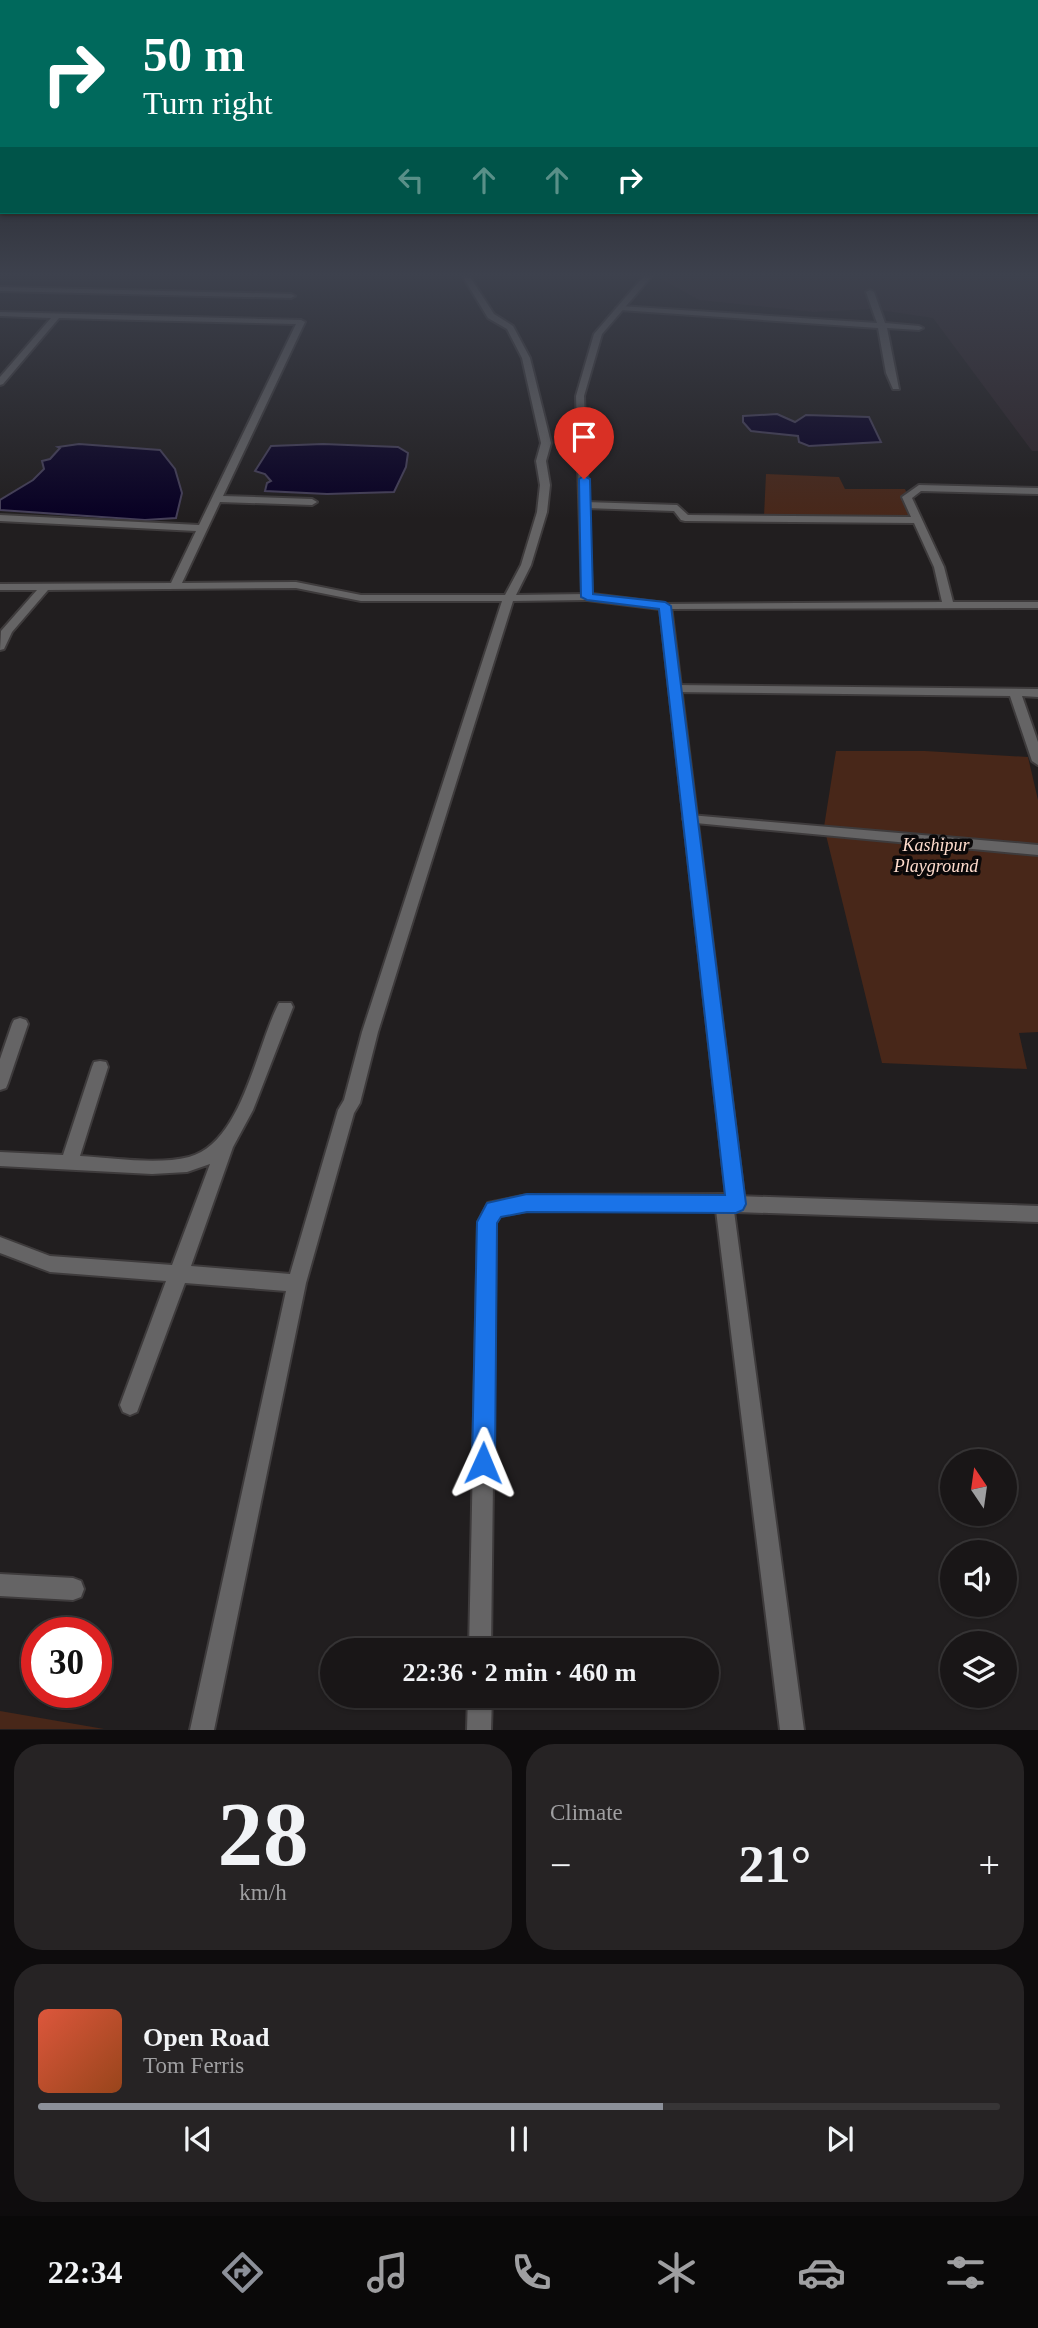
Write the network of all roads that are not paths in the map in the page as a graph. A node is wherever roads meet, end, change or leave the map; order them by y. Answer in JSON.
{"nodes":[{"id":1,"x":21,"y":358,"type":"edge"},
{"id":2,"x":285,"y":358,"type":"edge"},
{"id":3,"x":526,"y":358,"type":"edge"},
{"id":4,"x":591,"y":358,"type":"edge"},
{"id":5,"x":888,"y":358,"type":"edge"},
{"id":6,"x":0,"y":382,"type":"edge"},
{"id":7,"x":896,"y":387,"type":"dead end"},
{"id":8,"x":1038,"y":491,"type":"edge"},
{"id":9,"x":217,"y":499,"type":"junction"},
{"id":10,"x":312,"y":502,"type":"dead end"},
{"id":11,"x":585,"y":505,"type":"junction"},
{"id":12,"x":0,"y":519,"type":"edge"},
{"id":13,"x":918,"y":520,"type":"junction"},
{"id":14,"x":203,"y":528,"type":"junction"},
{"id":15,"x":175,"y":586,"type":"junction"},
{"id":16,"x":0,"y":587,"type":"edge"},
{"id":17,"x":45,"y":587,"type":"junction"},
{"id":18,"x":587,"y":597,"type":"junction"},
{"id":19,"x":509,"y":598,"type":"junction"},
{"id":20,"x":948,"y":605,"type":"junction"},
{"id":21,"x":1038,"y":605,"type":"edge"},
{"id":22,"x":665,"y":606,"type":"junction"},
{"id":23,"x":0,"y":647,"type":"edge"},
{"id":24,"x":675,"y":689,"type":"junction"},
{"id":25,"x":1015,"y":693,"type":"junction"},
{"id":26,"x":1038,"y":693,"type":"edge"},
{"id":27,"x":1038,"y":761,"type":"edge"},
{"id":28,"x":690,"y":819,"type":"junction"},
{"id":29,"x":1038,"y":850,"type":"edge"},
{"id":30,"x":285,"y":1007,"type":"dead end"},
{"id":31,"x":20,"y":1024,"type":"dead end"},
{"id":32,"x":100,"y":1067,"type":"dead end"},
{"id":33,"x":0,"y":1083,"type":"edge"},
{"id":34,"x":226,"y":1143,"type":"junction"},
{"id":35,"x":0,"y":1159,"type":"edge"},
{"id":36,"x":70,"y":1161,"type":"junction"},
{"id":37,"x":730,"y":1203,"type":"junction"},
{"id":38,"x":1038,"y":1214,"type":"edge"},
{"id":39,"x":0,"y":1245,"type":"edge"},
{"id":40,"x":178,"y":1273,"type":"junction"},
{"id":41,"x":297,"y":1283,"type":"junction"},
{"id":42,"x":130,"y":1405,"type":"dead end"},
{"id":43,"x":0,"y":1585,"type":"edge"},
{"id":44,"x":73,"y":1589,"type":"dead end"},
{"id":45,"x":480,"y":1638,"type":"edge"},
{"id":46,"x":480,"y":1708,"type":"edge"},
{"id":47,"x":202,"y":1730,"type":"edge"},
{"id":48,"x":479,"y":1730,"type":"edge"},
{"id":49,"x":792,"y":1730,"type":"edge"}],
"edges":[{"from":1,"to":6,"type":"street"},
{"from":2,"to":9,"type":"street"},
{"from":3,"to":19,"type":"street"},
{"from":4,"to":11,"type":"street"},
{"from":5,"to":7,"type":"street"},
{"from":8,"to":13,"type":"street"},
{"from":9,"to":10,"type":"street"},
{"from":9,"to":14,"type":"street"},
{"from":11,"to":13,"type":"street"},
{"from":11,"to":18,"type":"street"},
{"from":12,"to":14,"type":"street"},
{"from":13,"to":20,"type":"street"},
{"from":14,"to":15,"type":"street"},
{"from":15,"to":17,"type":"street"},
{"from":15,"to":19,"type":"street"},
{"from":16,"to":17,"type":"street"},
{"from":17,"to":23,"type":"street"},
{"from":18,"to":19,"type":"street"},
{"from":18,"to":22,"type":"street"},
{"from":19,"to":41,"type":"street"},
{"from":20,"to":21,"type":"street"},
{"from":20,"to":22,"type":"street"},
{"from":22,"to":24,"type":"street"},
{"from":24,"to":25,"type":"street"},
{"from":24,"to":28,"type":"street"},
{"from":25,"to":26,"type":"street"},
{"from":25,"to":27,"type":"street"},
{"from":28,"to":29,"type":"street"},
{"from":28,"to":37,"type":"street"},
{"from":30,"to":34,"type":"street"},
{"from":31,"to":33,"type":"street"},
{"from":32,"to":36,"type":"street"},
{"from":34,"to":36,"type":"street"},
{"from":34,"to":40,"type":"street"},
{"from":35,"to":36,"type":"street"},
{"from":37,"to":38,"type":"street"},
{"from":37,"to":45,"type":"street"},
{"from":37,"to":49,"type":"street"},
{"from":39,"to":40,"type":"street"},
{"from":40,"to":41,"type":"street"},
{"from":40,"to":42,"type":"street"},
{"from":41,"to":47,"type":"street"},
{"from":43,"to":44,"type":"street"},
{"from":46,"to":48,"type":"street"}]}
